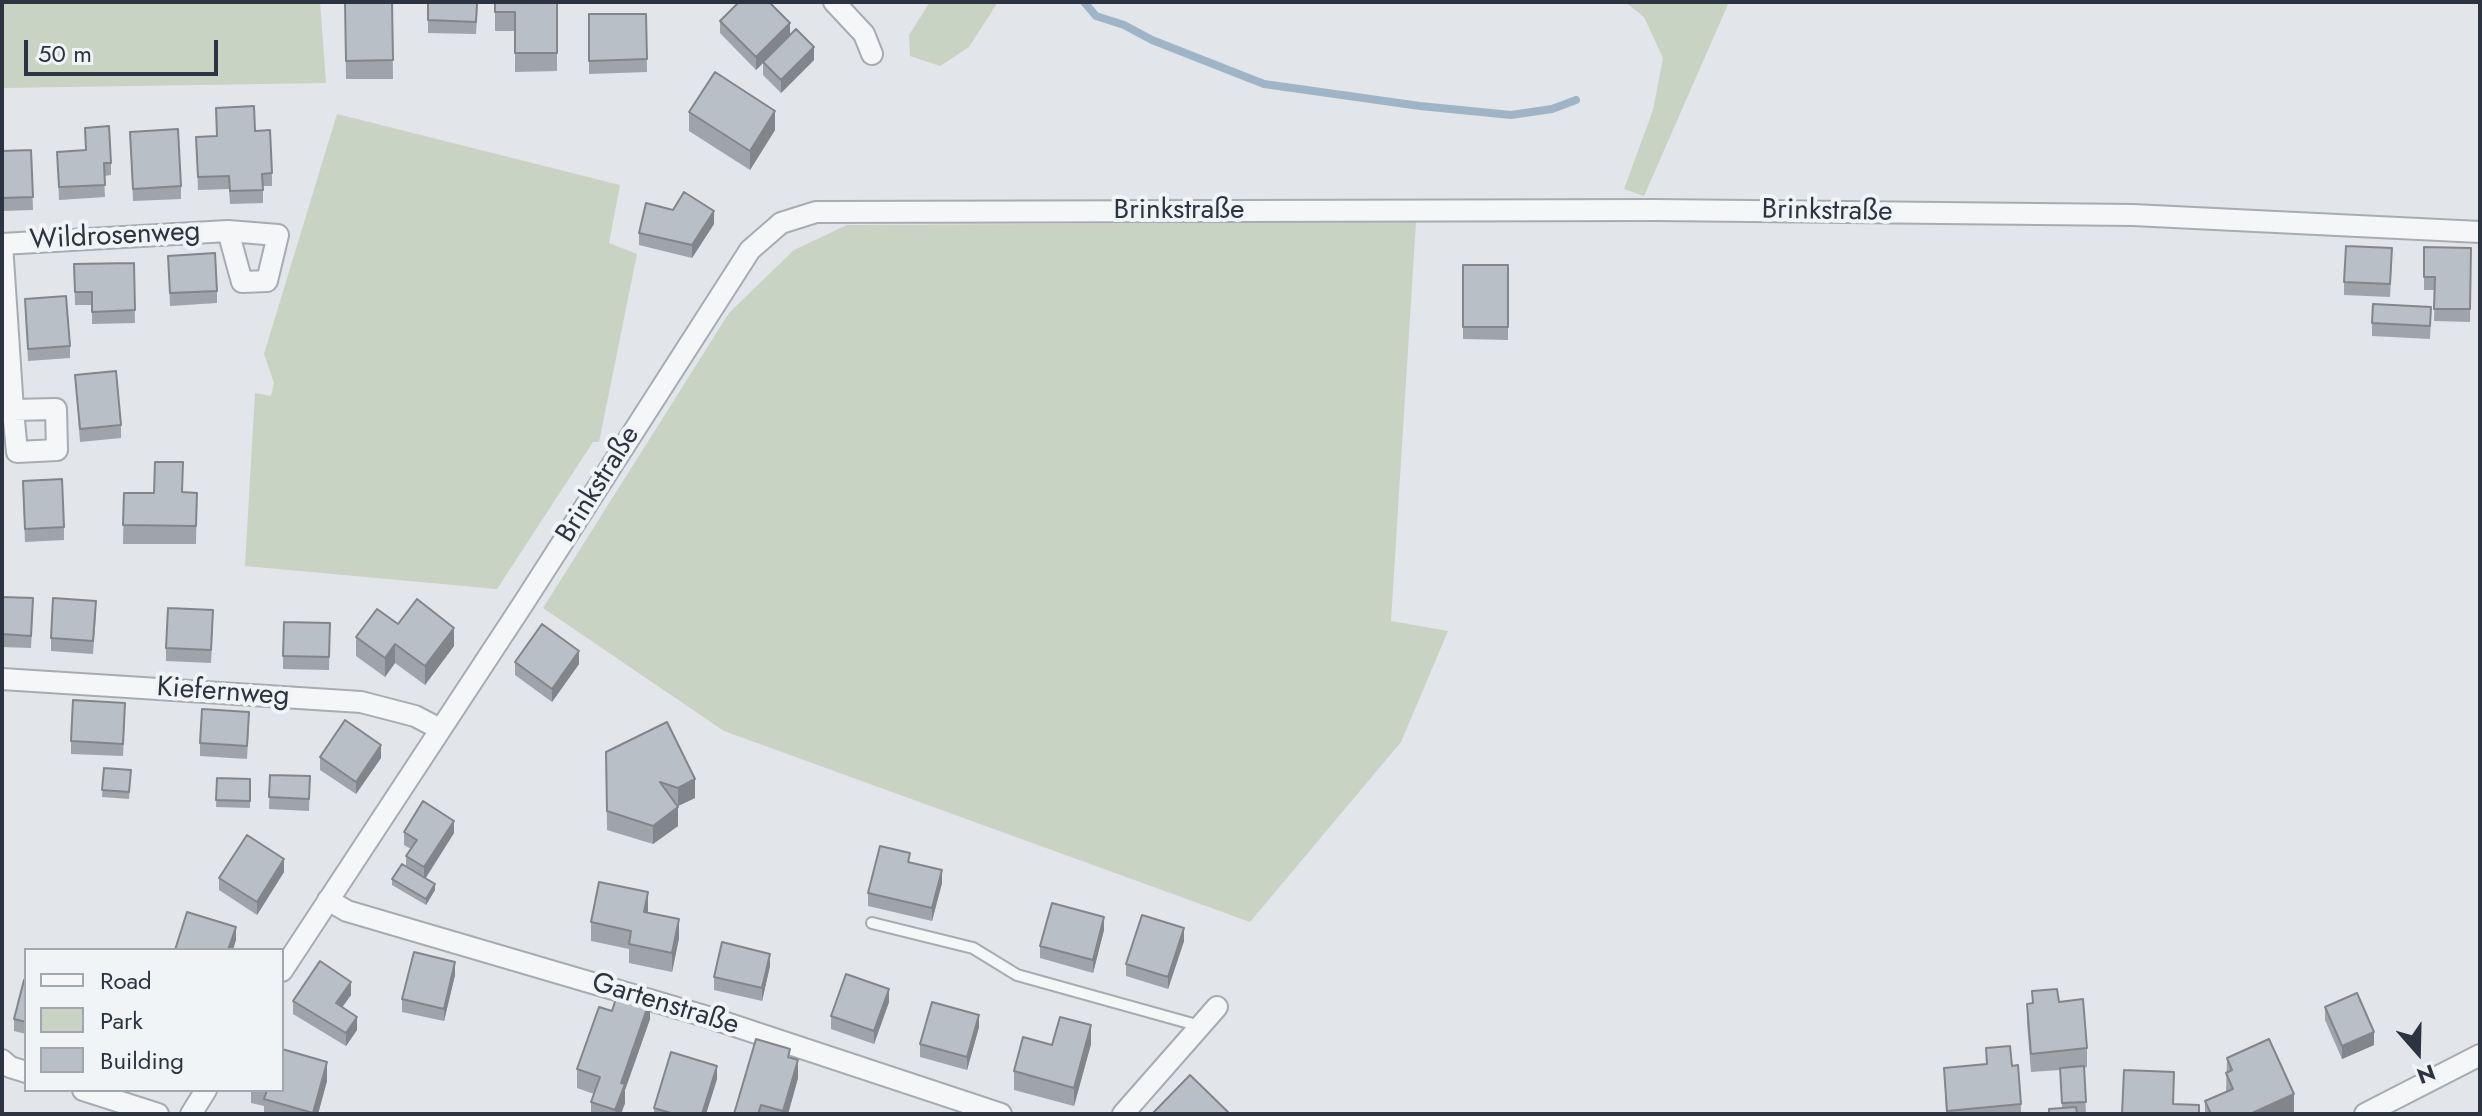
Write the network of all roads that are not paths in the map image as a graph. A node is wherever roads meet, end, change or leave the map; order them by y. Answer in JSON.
{"nodes":[{"id":1,"x":834,"y":2,"type":"edge"},
{"id":2,"x":872,"y":54,"type":"dead end"},
{"id":3,"x":228,"y":231,"type":"dead end"},
{"id":4,"x":2480,"y":232,"type":"edge"},
{"id":5,"x":2,"y":244,"type":"edge"},
{"id":6,"x":13,"y":410,"type":"dead end"},
{"id":7,"x":2,"y":679,"type":"edge"},
{"id":8,"x":440,"y":729,"type":"junction"},
{"id":9,"x":328,"y":900,"type":"junction"},
{"id":10,"x":872,"y":923,"type":"dead end"},
{"id":11,"x":284,"y":968,"type":"edge"},
{"id":12,"x":1217,"y":1007,"type":"dead end"},
{"id":13,"x":1202,"y":1026,"type":"junction"},
{"id":14,"x":2480,"y":1055,"type":"edge"},
{"id":15,"x":2,"y":1060,"type":"edge"},
{"id":16,"x":24,"y":1071,"type":"edge"},
{"id":17,"x":89,"y":1092,"type":"edge"},
{"id":18,"x":205,"y":1092,"type":"edge"},
{"id":19,"x":158,"y":1114,"type":"edge"},
{"id":20,"x":191,"y":1114,"type":"edge"},
{"id":21,"x":1001,"y":1114,"type":"edge"},
{"id":22,"x":1123,"y":1114,"type":"edge"},
{"id":23,"x":2365,"y":1114,"type":"edge"}],
"edges":[{"from":1,"to":2,"type":"street"},
{"from":3,"to":5,"type":"street","name":"Wildrosenweg"},
{"from":4,"to":8,"type":"street","name":"Brinkstraße"},
{"from":5,"to":6,"type":"street"},
{"from":7,"to":8,"type":"street","name":"Kiefernweg"},
{"from":8,"to":9,"type":"street","name":"Brinkstraße"},
{"from":9,"to":11,"type":"street","name":"Brinkstraße"},
{"from":9,"to":21,"type":"street","name":"Gartenstraße"},
{"from":10,"to":13,"type":"lane"},
{"from":12,"to":13,"type":"street"},
{"from":13,"to":22,"type":"street"},
{"from":14,"to":23,"type":"street"},
{"from":15,"to":16,"type":"street"},
{"from":17,"to":19,"type":"street"},
{"from":18,"to":20,"type":"street"}]}
